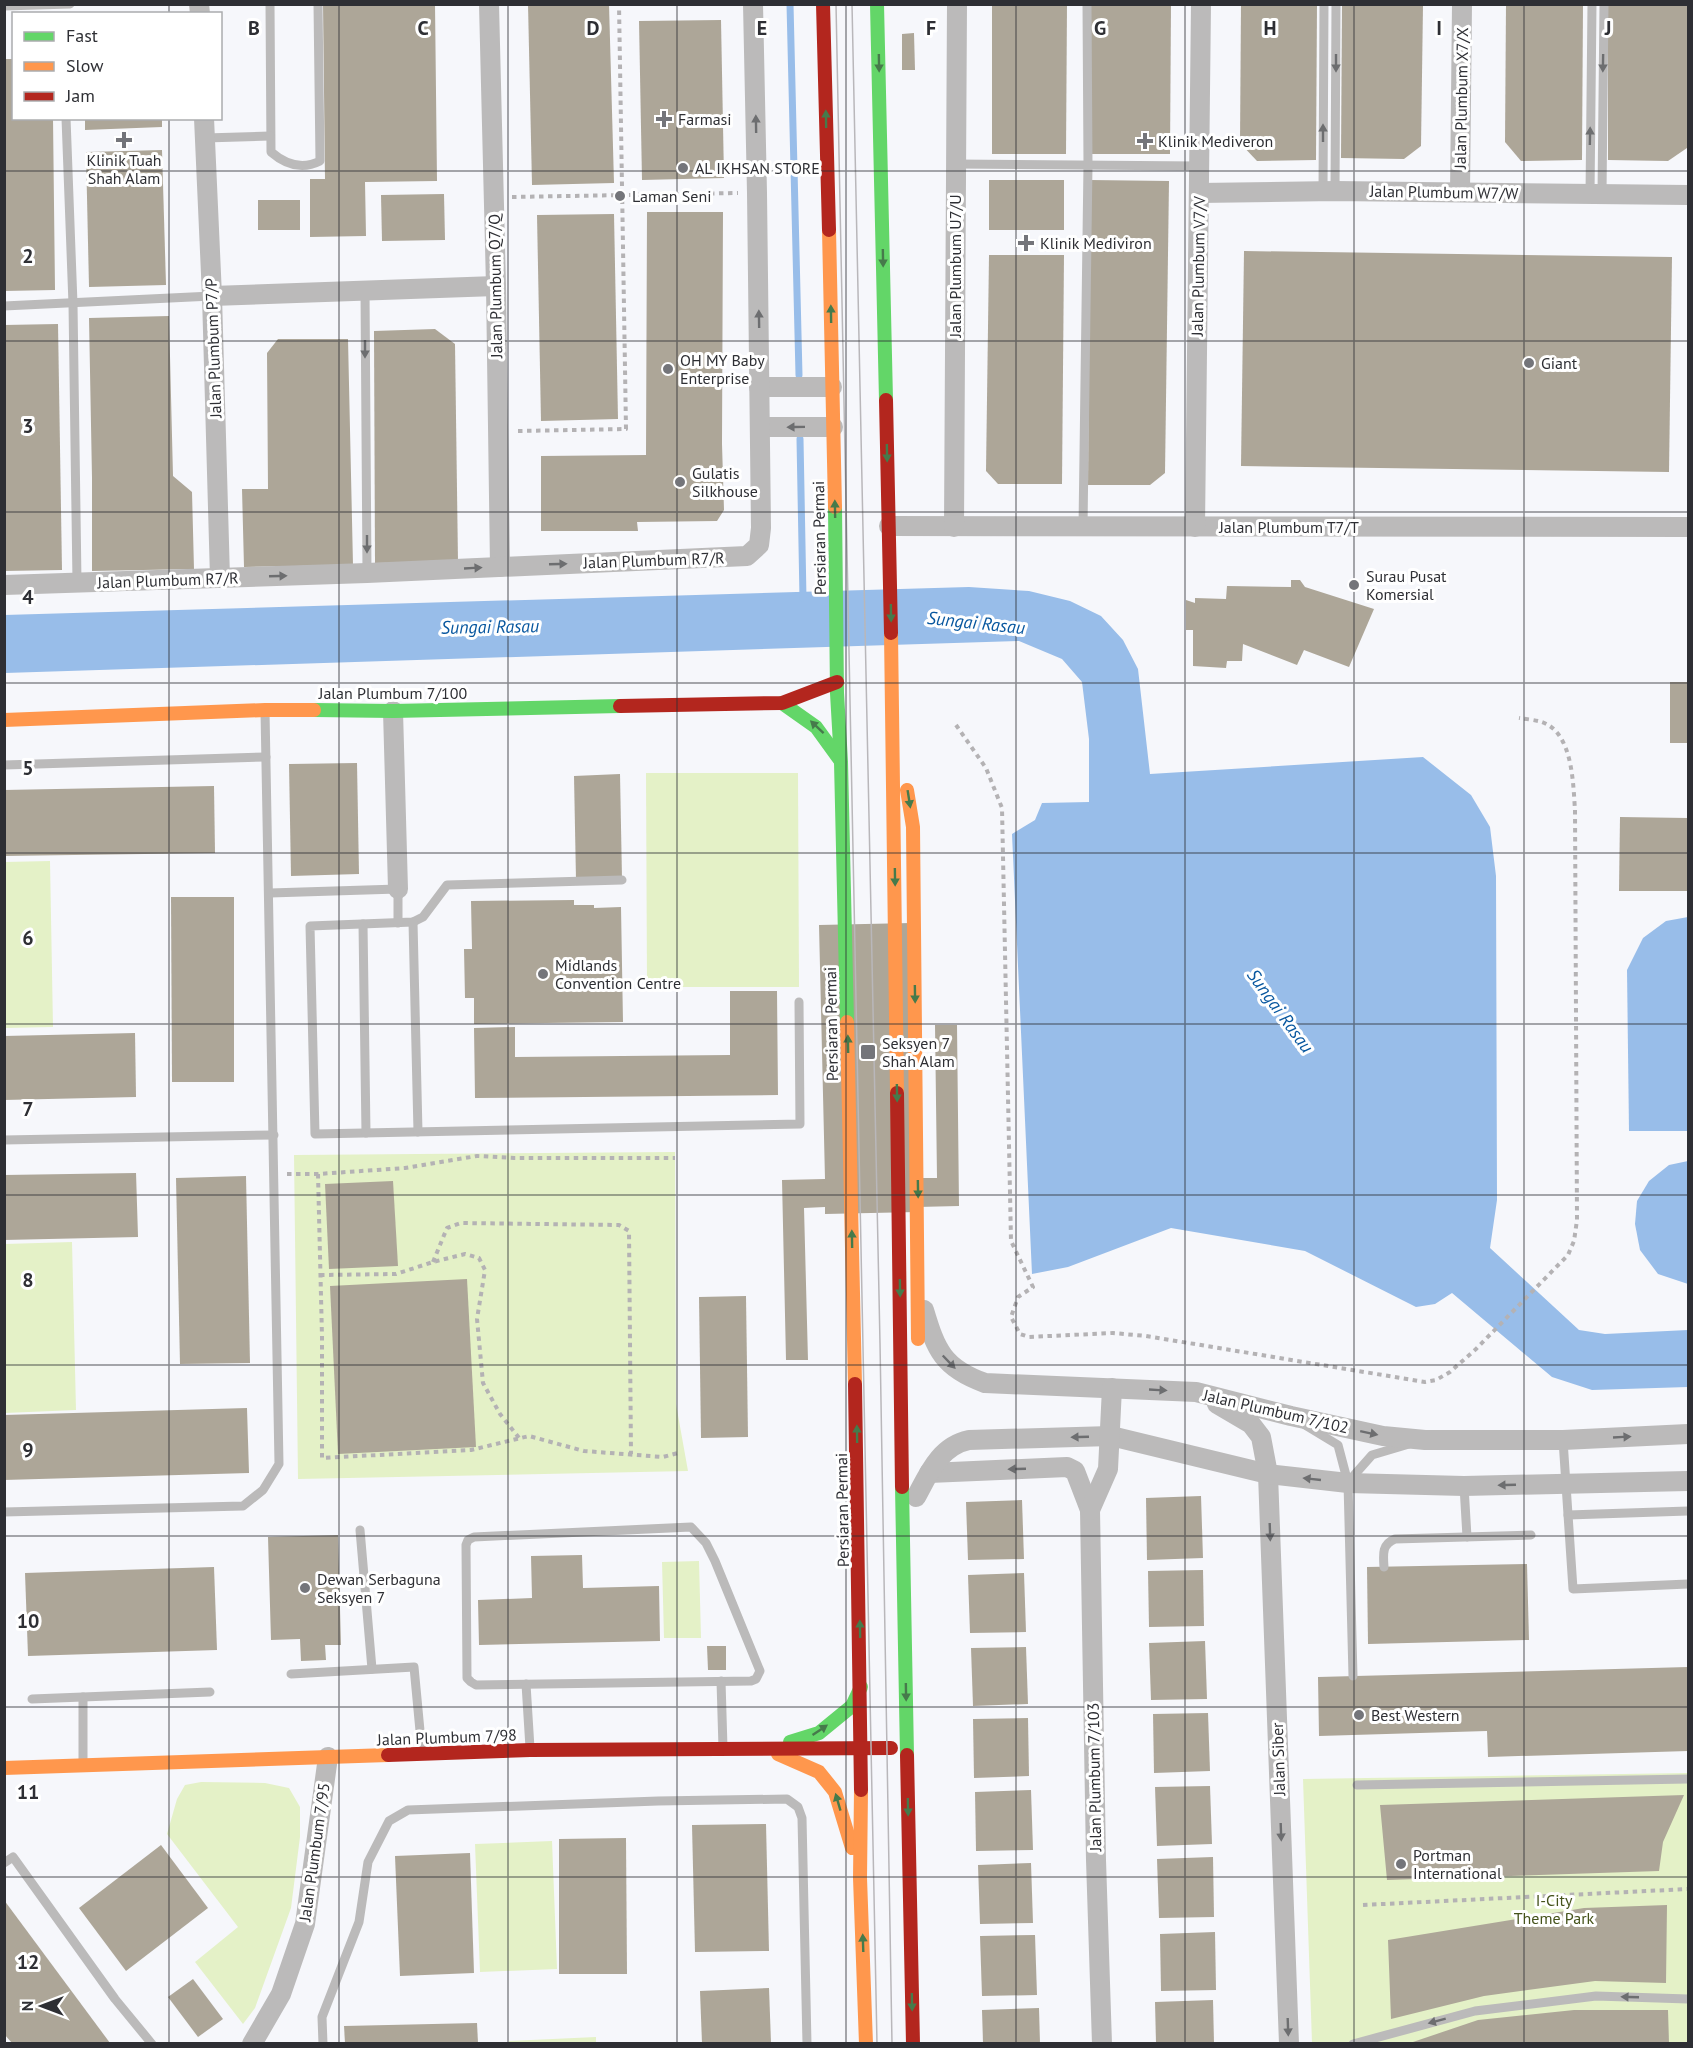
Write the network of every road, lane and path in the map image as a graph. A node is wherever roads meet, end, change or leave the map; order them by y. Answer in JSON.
{"nodes":[{"id":1,"x":70,"y":4,"type":"edge"},
{"id":2,"x":270,"y":4,"type":"edge"},
{"id":3,"x":318,"y":4,"type":"edge"},
{"id":4,"x":489,"y":4,"type":"edge"},
{"id":5,"x":620,"y":4,"type":"edge"},
{"id":6,"x":753,"y":4,"type":"edge"},
{"id":7,"x":824,"y":4,"type":"edge"},
{"id":8,"x":877,"y":4,"type":"edge"},
{"id":9,"x":957,"y":4,"type":"edge"},
{"id":10,"x":1087,"y":4,"type":"edge"},
{"id":11,"x":1201,"y":4,"type":"edge"},
{"id":12,"x":1324,"y":4,"type":"edge"},
{"id":13,"x":1336,"y":4,"type":"edge"},
{"id":14,"x":1462,"y":4,"type":"edge"},
{"id":15,"x":1592,"y":4,"type":"edge"},
{"id":16,"x":1604,"y":4,"type":"edge"},
{"id":17,"x":62,"y":5,"type":"edge"},
{"id":18,"x":4,"y":6,"type":"edge"},
{"id":19,"x":66,"y":120,"type":"edge"},
{"id":20,"x":205,"y":128,"type":"edge"},
{"id":21,"x":270,"y":136,"type":"junction"},
{"id":22,"x":956,"y":164,"type":"junction"},
{"id":23,"x":1088,"y":165,"type":"junction"},
{"id":24,"x":1199,"y":166,"type":"junction"},
{"id":25,"x":1329,"y":191,"type":"junction"},
{"id":26,"x":1460,"y":192,"type":"junction"},
{"id":27,"x":757,"y":193,"type":"junction"},
{"id":28,"x":1199,"y":193,"type":"junction"},
{"id":29,"x":623,"y":195,"type":"junction"},
{"id":30,"x":1596,"y":195,"type":"junction"},
{"id":31,"x":1689,"y":195,"type":"edge"},
{"id":32,"x":493,"y":197,"type":"junction"},
{"id":33,"x":496,"y":286,"type":"junction"},
{"id":34,"x":365,"y":290,"type":"junction"},
{"id":35,"x":212,"y":297,"type":"junction"},
{"id":36,"x":73,"y":304,"type":"junction"},
{"id":37,"x":4,"y":306,"type":"edge"},
{"id":38,"x":759,"y":387,"type":"junction"},
{"id":39,"x":832,"y":387,"type":"junction"},
{"id":40,"x":760,"y":427,"type":"junction"},
{"id":41,"x":833,"y":427,"type":"junction"},
{"id":42,"x":498,"y":432,"type":"junction"},
{"id":43,"x":889,"y":526,"type":"junction"},
{"id":44,"x":954,"y":527,"type":"junction"},
{"id":45,"x":1083,"y":527,"type":"junction"},
{"id":46,"x":1195,"y":527,"type":"junction"},
{"id":47,"x":1689,"y":527,"type":"edge"},
{"id":48,"x":500,"y":567,"type":"junction"},
{"id":49,"x":367,"y":573,"type":"junction"},
{"id":50,"x":220,"y":578,"type":"junction"},
{"id":51,"x":77,"y":582,"type":"junction"},
{"id":52,"x":4,"y":585,"type":"edge"},
{"id":53,"x":837,"y":677,"type":"junction"},
{"id":54,"x":893,"y":700,"type":"junction"},
{"id":55,"x":782,"y":703,"type":"junction"},
{"id":56,"x":266,"y":710,"type":"junction"},
{"id":57,"x":393,"y":711,"type":"junction"},
{"id":58,"x":1519,"y":718,"type":"dead end"},
{"id":59,"x":4,"y":720,"type":"edge"},
{"id":60,"x":956,"y":725,"type":"dead end"},
{"id":61,"x":266,"y":758,"type":"junction"},
{"id":62,"x":841,"y":762,"type":"junction"},
{"id":63,"x":4,"y":765,"type":"edge"},
{"id":64,"x":622,"y":880,"type":"dead end"},
{"id":65,"x":398,"y":889,"type":"junction"},
{"id":66,"x":270,"y":892,"type":"junction"},
{"id":67,"x":413,"y":922,"type":"junction"},
{"id":68,"x":398,"y":923,"type":"junction"},
{"id":69,"x":363,"y":924,"type":"junction"},
{"id":70,"x":799,"y":1002,"type":"dead end"},
{"id":71,"x":418,"y":1132,"type":"junction"},
{"id":72,"x":366,"y":1133,"type":"junction"},
{"id":73,"x":274,"y":1135,"type":"junction"},
{"id":74,"x":4,"y":1140,"type":"edge"},
{"id":75,"x":675,"y":1158,"type":"dead end"},
{"id":76,"x":274,"y":1174,"type":"junction"},
{"id":77,"x":318,"y":1174,"type":"junction"},
{"id":78,"x":433,"y":1262,"type":"junction"},
{"id":79,"x":320,"y":1275,"type":"junction"},
{"id":80,"x":919,"y":1290,"type":"junction"},
{"id":81,"x":918,"y":1347,"type":"dead end"},
{"id":82,"x":1112,"y":1388,"type":"junction"},
{"id":83,"x":1196,"y":1392,"type":"junction"},
{"id":84,"x":1291,"y":1416,"type":"junction"},
{"id":85,"x":1689,"y":1434,"type":"edge"},
{"id":86,"x":1111,"y":1436,"type":"junction"},
{"id":87,"x":520,"y":1439,"type":"junction"},
{"id":88,"x":1425,"y":1440,"type":"junction"},
{"id":89,"x":1563,"y":1440,"type":"junction"},
{"id":90,"x":631,"y":1454,"type":"junction"},
{"id":91,"x":678,"y":1454,"type":"dead end"},
{"id":92,"x":923,"y":1468,"type":"junction"},
{"id":93,"x":1268,"y":1474,"type":"junction"},
{"id":94,"x":1689,"y":1481,"type":"edge"},
{"id":95,"x":1348,"y":1483,"type":"junction"},
{"id":96,"x":1565,"y":1483,"type":"junction"},
{"id":97,"x":1464,"y":1486,"type":"junction"},
{"id":98,"x":909,"y":1497,"type":"junction"},
{"id":99,"x":1090,"y":1510,"type":"junction"},
{"id":100,"x":1689,"y":1511,"type":"edge"},
{"id":101,"x":4,"y":1512,"type":"edge"},
{"id":102,"x":1568,"y":1515,"type":"junction"},
{"id":103,"x":360,"y":1530,"type":"dead end"},
{"id":104,"x":1531,"y":1535,"type":"dead end"},
{"id":105,"x":1467,"y":1537,"type":"junction"},
{"id":106,"x":1384,"y":1567,"type":"dead end"},
{"id":107,"x":890,"y":1582,"type":"dead end"},
{"id":108,"x":1689,"y":1584,"type":"edge"},
{"id":109,"x":372,"y":1669,"type":"junction"},
{"id":110,"x":291,"y":1674,"type":"dead end"},
{"id":111,"x":1353,"y":1676,"type":"dead end"},
{"id":112,"x":721,"y":1681,"type":"junction"},
{"id":113,"x":526,"y":1684,"type":"junction"},
{"id":114,"x":861,"y":1687,"type":"junction"},
{"id":115,"x":210,"y":1692,"type":"dead end"},
{"id":116,"x":83,"y":1697,"type":"junction"},
{"id":117,"x":32,"y":1699,"type":"dead end"},
{"id":118,"x":891,"y":1748,"type":"dead end"},
{"id":119,"x":723,"y":1749,"type":"junction"},
{"id":120,"x":766,"y":1749,"type":"junction"},
{"id":121,"x":861,"y":1749,"type":"junction"},
{"id":122,"x":530,"y":1750,"type":"junction"},
{"id":123,"x":422,"y":1754,"type":"junction"},
{"id":124,"x":328,"y":1757,"type":"junction"},
{"id":125,"x":83,"y":1766,"type":"junction"},
{"id":126,"x":4,"y":1768,"type":"edge"},
{"id":127,"x":1689,"y":1779,"type":"edge"},
{"id":128,"x":1358,"y":1785,"type":"dead end"},
{"id":129,"x":4,"y":1863,"type":"edge"},
{"id":130,"x":860,"y":1878,"type":"junction"},
{"id":131,"x":1689,"y":1889,"type":"edge"},
{"id":132,"x":1364,"y":1905,"type":"dead end"},
{"id":133,"x":896,"y":1907,"type":"dead end"},
{"id":134,"x":911,"y":1943,"type":"junction"},
{"id":135,"x":1689,"y":1999,"type":"edge"},
{"id":136,"x":152,"y":2043,"type":"edge"},
{"id":137,"x":252,"y":2043,"type":"edge"},
{"id":138,"x":323,"y":2043,"type":"edge"},
{"id":139,"x":807,"y":2043,"type":"edge"},
{"id":140,"x":866,"y":2043,"type":"edge"},
{"id":141,"x":913,"y":2043,"type":"edge"},
{"id":142,"x":1102,"y":2043,"type":"edge"},
{"id":143,"x":1289,"y":2043,"type":"edge"},
{"id":144,"x":1353,"y":2043,"type":"edge"}],
"edges":[{"from":1,"to":17,"type":"lane"},
{"from":2,"to":21,"type":"lane"},
{"from":3,"to":21,"type":"lane"},
{"from":4,"to":32,"type":"street","name":"Jalan Plumbum Q7/Q"},
{"from":5,"to":29,"type":"path"},
{"from":27,"to":6,"type":"street","name":"Jalan Plumbum R7/R","one_way":true},
{"from":39,"to":7,"type":"main road","name":"Persiaran Permai","one_way":true},
{"from":8,"to":43,"type":"main road","one_way":true},
{"from":9,"to":22,"type":"street","name":"Jalan Plumbum U7/U"},
{"from":10,"to":23,"type":"lane"},
{"from":11,"to":24,"type":"street","name":"Jalan Plumbum V7/V"},
{"from":25,"to":12,"type":"lane","one_way":true},
{"from":13,"to":25,"type":"lane","one_way":true},
{"from":14,"to":26,"type":"street","name":"Jalan Plumbum X7/X"},
{"from":30,"to":15,"type":"lane","one_way":true},
{"from":16,"to":30,"type":"lane","one_way":true},
{"from":17,"to":18,"type":"lane"},
{"from":19,"to":36,"type":"lane"},
{"from":20,"to":21,"type":"lane"},
{"from":20,"to":35,"type":"street","name":"Jalan Plumbum P7/P"},
{"from":22,"to":23,"type":"lane"},
{"from":22,"to":44,"type":"street","name":"Jalan Plumbum U7/U"},
{"from":23,"to":24,"type":"lane"},
{"from":23,"to":45,"type":"lane"},
{"from":24,"to":28,"type":"street","name":"Jalan Plumbum V7/V"},
{"from":25,"to":26,"type":"street","name":"Jalan Plumbum W7/W"},
{"from":25,"to":28,"type":"street","name":"Jalan Plumbum W7/W"},
{"from":26,"to":30,"type":"street","name":"Jalan Plumbum W7/W"},
{"from":27,"to":29,"type":"path"},
{"from":38,"to":27,"type":"street","name":"Jalan Plumbum R7/R","one_way":true},
{"from":28,"to":46,"type":"street","name":"Jalan Plumbum V7/V"},
{"from":29,"to":32,"type":"path"},
{"from":29,"to":42,"type":"path"},
{"from":30,"to":31,"type":"street","name":"Jalan Plumbum W7/W"},
{"from":32,"to":33,"type":"street","name":"Jalan Plumbum Q7/Q"},
{"from":33,"to":34,"type":"street"},
{"from":33,"to":42,"type":"street","name":"Jalan Plumbum Q7/Q"},
{"from":34,"to":35,"type":"street"},
{"from":34,"to":49,"type":"lane","one_way":true},
{"from":35,"to":36,"type":"lane"},
{"from":35,"to":50,"type":"street","name":"Jalan Plumbum P7/P"},
{"from":36,"to":37,"type":"lane"},
{"from":36,"to":51,"type":"lane"},
{"from":38,"to":39,"type":"street"},
{"from":38,"to":40,"type":"street","name":"Jalan Plumbum R7/R"},
{"from":39,"to":41,"type":"main road","name":"Persiaran Permai"},
{"from":41,"to":40,"type":"street","one_way":true},
{"from":48,"to":40,"type":"street","name":"Jalan Plumbum R7/R","one_way":true},
{"from":53,"to":41,"type":"main road","name":"Persiaran Permai","one_way":true},
{"from":42,"to":48,"type":"street","name":"Jalan Plumbum Q7/Q"},
{"from":43,"to":44,"type":"street","name":"Jalan Plumbum T7/T"},
{"from":43,"to":54,"type":"main road","one_way":true},
{"from":44,"to":45,"type":"street","name":"Jalan Plumbum T7/T"},
{"from":45,"to":46,"type":"street","name":"Jalan Plumbum T7/T"},
{"from":46,"to":47,"type":"street","name":"Jalan Plumbum T7/T"},
{"from":49,"to":48,"type":"street","name":"Jalan Plumbum R7/R","one_way":true},
{"from":50,"to":49,"type":"street","name":"Jalan Plumbum R7/R","one_way":true},
{"from":50,"to":51,"type":"street","name":"Jalan Plumbum R7/R"},
{"from":51,"to":52,"type":"street","name":"Jalan Plumbum R7/R"},
{"from":53,"to":55,"type":"main road"},
{"from":53,"to":62,"type":"main road","name":"Persiaran Permai"},
{"from":54,"to":80,"type":"main road","one_way":true},
{"from":54,"to":98,"type":"main road","one_way":true},
{"from":55,"to":57,"type":"main road","name":"Jalan Plumbum 7/100"},
{"from":62,"to":55,"type":"main road","one_way":true},
{"from":56,"to":57,"type":"main road","name":"Jalan Plumbum 7/100"},
{"from":56,"to":59,"type":"main road","name":"Jalan Plumbum 7/100"},
{"from":56,"to":61,"type":"lane"},
{"from":57,"to":65,"type":"street"},
{"from":58,"to":60,"type":"path"},
{"from":61,"to":63,"type":"lane"},
{"from":61,"to":66,"type":"lane"},
{"from":114,"to":62,"type":"main road","name":"Persiaran Permai","one_way":true},
{"from":64,"to":67,"type":"lane"},
{"from":65,"to":66,"type":"lane"},
{"from":65,"to":68,"type":"lane"},
{"from":66,"to":73,"type":"lane"},
{"from":67,"to":68,"type":"lane"},
{"from":67,"to":71,"type":"lane"},
{"from":68,"to":69,"type":"lane"},
{"from":69,"to":72,"type":"lane"},
{"from":69,"to":72,"type":"lane"},
{"from":70,"to":71,"type":"lane"},
{"from":71,"to":72,"type":"lane"},
{"from":73,"to":74,"type":"lane"},
{"from":73,"to":76,"type":"lane"},
{"from":75,"to":77,"type":"path"},
{"from":76,"to":77,"type":"path"},
{"from":76,"to":101,"type":"lane"},
{"from":77,"to":79,"type":"path"},
{"from":78,"to":79,"type":"path"},
{"from":78,"to":87,"type":"path"},
{"from":78,"to":90,"type":"path"},
{"from":79,"to":87,"type":"path"},
{"from":80,"to":81,"type":"main road"},
{"from":80,"to":82,"type":"street","name":"Jalan Plumbum 7/102","one_way":true},
{"from":82,"to":83,"type":"street","name":"Jalan Plumbum 7/102","one_way":true},
{"from":82,"to":86,"type":"street"},
{"from":83,"to":84,"type":"street","name":"Jalan Plumbum 7/102"},
{"from":83,"to":93,"type":"street","name":"Jalan Siber"},
{"from":84,"to":88,"type":"street","name":"Jalan Plumbum 7/102","one_way":true},
{"from":84,"to":95,"type":"lane"},
{"from":89,"to":85,"type":"street","name":"Jalan Plumbum 7/102","one_way":true},
{"from":86,"to":92,"type":"street","one_way":true},
{"from":86,"to":93,"type":"street"},
{"from":86,"to":99,"type":"street"},
{"from":87,"to":90,"type":"path"},
{"from":88,"to":89,"type":"street","name":"Jalan Plumbum 7/102"},
{"from":88,"to":95,"type":"lane"},
{"from":89,"to":96,"type":"lane"},
{"from":90,"to":91,"type":"path"},
{"from":92,"to":98,"type":"street"},
{"from":99,"to":92,"type":"street","one_way":true},
{"from":95,"to":93,"type":"street","one_way":true},
{"from":93,"to":143,"type":"street","name":"Jalan Siber","one_way":true},
{"from":94,"to":96,"type":"street"},
{"from":95,"to":97,"type":"street"},
{"from":95,"to":111,"type":"lane"},
{"from":96,"to":97,"type":"street","one_way":true},
{"from":96,"to":102,"type":"lane"},
{"from":97,"to":105,"type":"lane"},
{"from":98,"to":107,"type":"main road"},
{"from":98,"to":134,"type":"main road","one_way":true},
{"from":99,"to":142,"type":"street","name":"Jalan Plumbum 7/103"},
{"from":100,"to":102,"type":"lane"},
{"from":102,"to":108,"type":"lane"},
{"from":103,"to":109,"type":"lane"},
{"from":104,"to":105,"type":"lane"},
{"from":105,"to":106,"type":"lane"},
{"from":109,"to":110,"type":"lane"},
{"from":109,"to":123,"type":"lane"},
{"from":112,"to":113,"type":"lane"},
{"from":112,"to":113,"type":"lane"},
{"from":112,"to":119,"type":"lane"},
{"from":113,"to":122,"type":"lane"},
{"from":120,"to":114,"type":"main road","one_way":true},
{"from":114,"to":121,"type":"main road","name":"Persiaran Permai"},
{"from":115,"to":116,"type":"lane"},
{"from":116,"to":117,"type":"lane"},
{"from":116,"to":125,"type":"lane"},
{"from":118,"to":121,"type":"main road","name":"Jalan Plumbum 7/98"},
{"from":119,"to":120,"type":"main road","name":"Jalan Plumbum 7/98"},
{"from":119,"to":122,"type":"main road","name":"Jalan Plumbum 7/98"},
{"from":120,"to":121,"type":"main road","name":"Jalan Plumbum 7/98"},
{"from":130,"to":120,"type":"main road","one_way":true},
{"from":121,"to":130,"type":"main road","name":"Persiaran Permai"},
{"from":122,"to":123,"type":"main road","name":"Jalan Plumbum 7/98"},
{"from":123,"to":124,"type":"main road","name":"Jalan Plumbum 7/98"},
{"from":124,"to":125,"type":"main road","name":"Jalan Plumbum 7/98"},
{"from":124,"to":137,"type":"street","name":"Jalan Plumbum 7/95"},
{"from":125,"to":126,"type":"main road","name":"Jalan Plumbum 7/98"},
{"from":127,"to":128,"type":"lane"},
{"from":129,"to":136,"type":"lane"},
{"from":140,"to":130,"type":"main road","name":"Persiaran Permai","one_way":true},
{"from":131,"to":132,"type":"path"},
{"from":133,"to":134,"type":"main road"},
{"from":134,"to":141,"type":"main road","one_way":true},
{"from":135,"to":144,"type":"lane","one_way":true},
{"from":138,"to":139,"type":"lane"}]}
